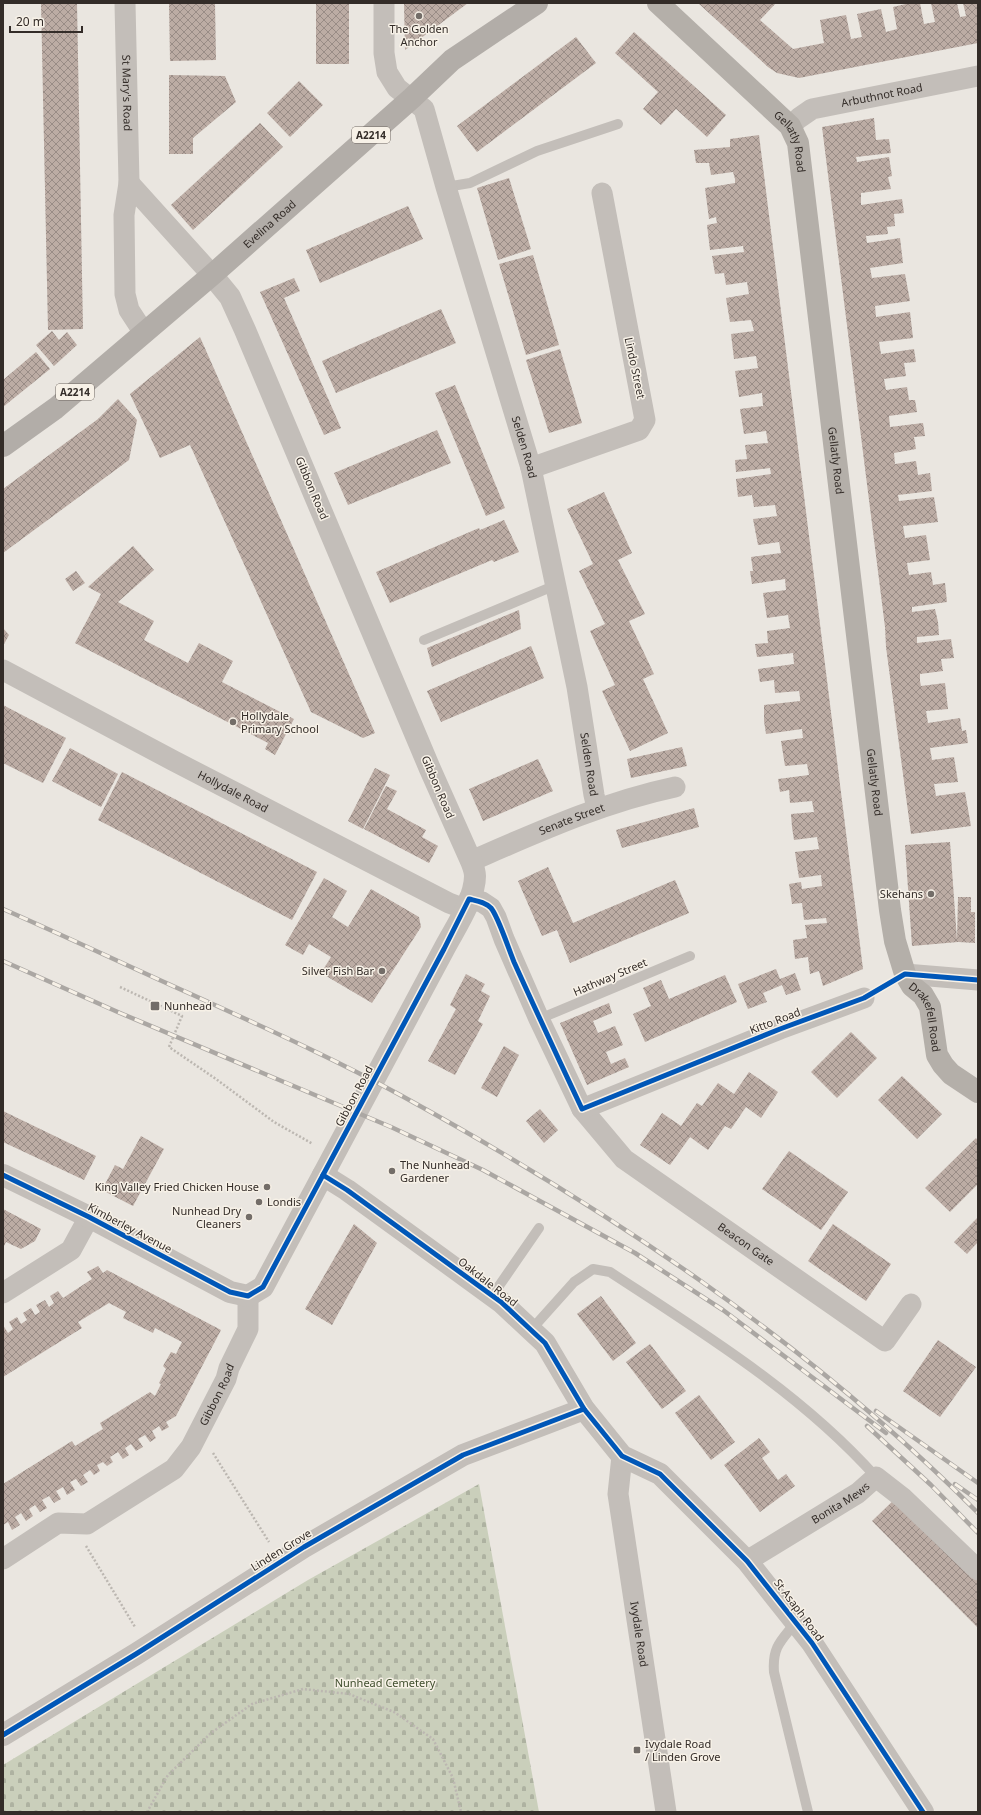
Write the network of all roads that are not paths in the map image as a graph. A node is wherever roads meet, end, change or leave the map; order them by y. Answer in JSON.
{"nodes":[{"id":1,"x":125,"y":3,"type":"edge"},
{"id":2,"x":384,"y":3,"type":"edge"},
{"id":3,"x":536,"y":3,"type":"edge"},
{"id":4,"x":658,"y":3,"type":"edge"},
{"id":5,"x":978,"y":76,"type":"edge"},
{"id":6,"x":412,"y":98,"type":"junction"},
{"id":7,"x":618,"y":124,"type":"dead end"},
{"id":8,"x":790,"y":126,"type":"junction"},
{"id":9,"x":129,"y":183,"type":"junction"},
{"id":10,"x":446,"y":187,"type":"junction"},
{"id":11,"x":602,"y":193,"type":"dead end"},
{"id":12,"x":212,"y":275,"type":"junction"},
{"id":13,"x":144,"y":333,"type":"junction"},
{"id":14,"x":3,"y":446,"type":"edge"},
{"id":15,"x":531,"y":468,"type":"junction"},
{"id":16,"x":556,"y":585,"type":"junction"},
{"id":17,"x":424,"y":640,"type":"dead end"},
{"id":18,"x":3,"y":670,"type":"edge"},
{"id":19,"x":675,"y":787,"type":"dead end"},
{"id":20,"x":598,"y":808,"type":"junction"},
{"id":21,"x":471,"y":861,"type":"junction"},
{"id":22,"x":467,"y":904,"type":"junction"},
{"id":23,"x":690,"y":956,"type":"dead end"},
{"id":24,"x":905,"y":974,"type":"junction"},
{"id":25,"x":978,"y":980,"type":"edge"},
{"id":26,"x":864,"y":998,"type":"dead end"},
{"id":27,"x":539,"y":1020,"type":"junction"},
{"id":28,"x":978,"y":1092,"type":"edge"},
{"id":29,"x":582,"y":1109,"type":"junction"},
{"id":30,"x":3,"y":1175,"type":"edge"},
{"id":31,"x":323,"y":1175,"type":"junction"},
{"id":32,"x":89,"y":1217,"type":"junction"},
{"id":33,"x":539,"y":1228,"type":"dead end"},
{"id":34,"x":3,"y":1293,"type":"edge"},
{"id":35,"x":248,"y":1296,"type":"junction"},
{"id":36,"x":492,"y":1296,"type":"junction"},
{"id":37,"x":911,"y":1304,"type":"dead end"},
{"id":38,"x":531,"y":1330,"type":"junction"},
{"id":39,"x":584,"y":1409,"type":"junction"},
{"id":40,"x":622,"y":1456,"type":"junction"},
{"id":41,"x":876,"y":1477,"type":"junction"},
{"id":42,"x":3,"y":1559,"type":"edge"},
{"id":43,"x":747,"y":1561,"type":"junction"},
{"id":44,"x":978,"y":1570,"type":"edge"},
{"id":45,"x":796,"y":1622,"type":"junction"},
{"id":46,"x":3,"y":1734,"type":"edge"},
{"id":47,"x":666,"y":1812,"type":"edge"},
{"id":48,"x":808,"y":1812,"type":"edge"},
{"id":49,"x":922,"y":1812,"type":"edge"}],
"edges":[{"from":1,"to":9,"type":"street","name":"St Mary's Road"},
{"from":2,"to":6,"type":"street","name":"Selden Road"},
{"from":3,"to":6,"type":"main road","name":"Evelina Road","number":"A2214"},
{"from":4,"to":8,"type":"main road","name":"Gellatly Road"},
{"from":5,"to":8,"type":"street","name":"Arbuthnot Road"},
{"from":6,"to":10,"type":"street","name":"Selden Road"},
{"from":6,"to":12,"type":"main road","name":"Evelina Road","number":"A2214"},
{"from":7,"to":10,"type":"lane"},
{"from":8,"to":24,"type":"main road","name":"Gellatly Road"},
{"from":9,"to":12,"type":"street"},
{"from":9,"to":13,"type":"street","name":"St Mary's Road"},
{"from":10,"to":15,"type":"street","name":"Selden Road"},
{"from":11,"to":15,"type":"street","name":"Lindo Street"},
{"from":12,"to":13,"type":"main road","name":"Evelina Road","number":"A2214"},
{"from":12,"to":21,"type":"street","name":"Gibbon Road"},
{"from":13,"to":14,"type":"main road","name":"Evelina Road","number":"A2214"},
{"from":15,"to":16,"type":"street","name":"Selden Road"},
{"from":16,"to":17,"type":"lane"},
{"from":16,"to":20,"type":"street","name":"Selden Road"},
{"from":18,"to":22,"type":"street","name":"Hollydale Road"},
{"from":19,"to":20,"type":"street","name":"Senate Street"},
{"from":20,"to":21,"type":"street","name":"Senate Street"},
{"from":21,"to":22,"type":"street","name":"Gibbon Road"},
{"from":22,"to":27,"type":"street","name":"Hollydale Road"},
{"from":22,"to":31,"type":"street","name":"Gibbon Road"},
{"from":23,"to":27,"type":"lane","name":"Hathway Street"},
{"from":24,"to":25,"type":"street"},
{"from":24,"to":28,"type":"main road","name":"Drakefell Road"},
{"from":26,"to":29,"type":"street","name":"Kitto Road"},
{"from":27,"to":29,"type":"street","name":"Hollydale Road"},
{"from":29,"to":37,"type":"street","name":"Beacon Gate"},
{"from":30,"to":32,"type":"street","name":"Kimberley Avenue"},
{"from":31,"to":35,"type":"street","name":"Gibbon Road"},
{"from":31,"to":36,"type":"street","name":"Oakdale Road"},
{"from":32,"to":34,"type":"street"},
{"from":32,"to":35,"type":"street","name":"Kimberley Avenue"},
{"from":33,"to":36,"type":"lane"},
{"from":35,"to":42,"type":"street","name":"Gibbon Road"},
{"from":36,"to":38,"type":"street","name":"Oakdale Road"},
{"from":38,"to":39,"type":"street","name":"Oakdale Road"},
{"from":38,"to":41,"type":"lane"},
{"from":39,"to":40,"type":"street","name":"Oakdale Road"},
{"from":39,"to":46,"type":"street","name":"Linden Grove"},
{"from":40,"to":43,"type":"street","name":"St Asaph Road"},
{"from":40,"to":47,"type":"street","name":"Ivydale Road"},
{"from":41,"to":43,"type":"street","name":"Bonita Mews"},
{"from":41,"to":44,"type":"street","name":"Bonita Mews"},
{"from":43,"to":45,"type":"street","name":"St Asaph Road"},
{"from":45,"to":48,"type":"lane"},
{"from":45,"to":49,"type":"street","name":"St Asaph Road"}]}
